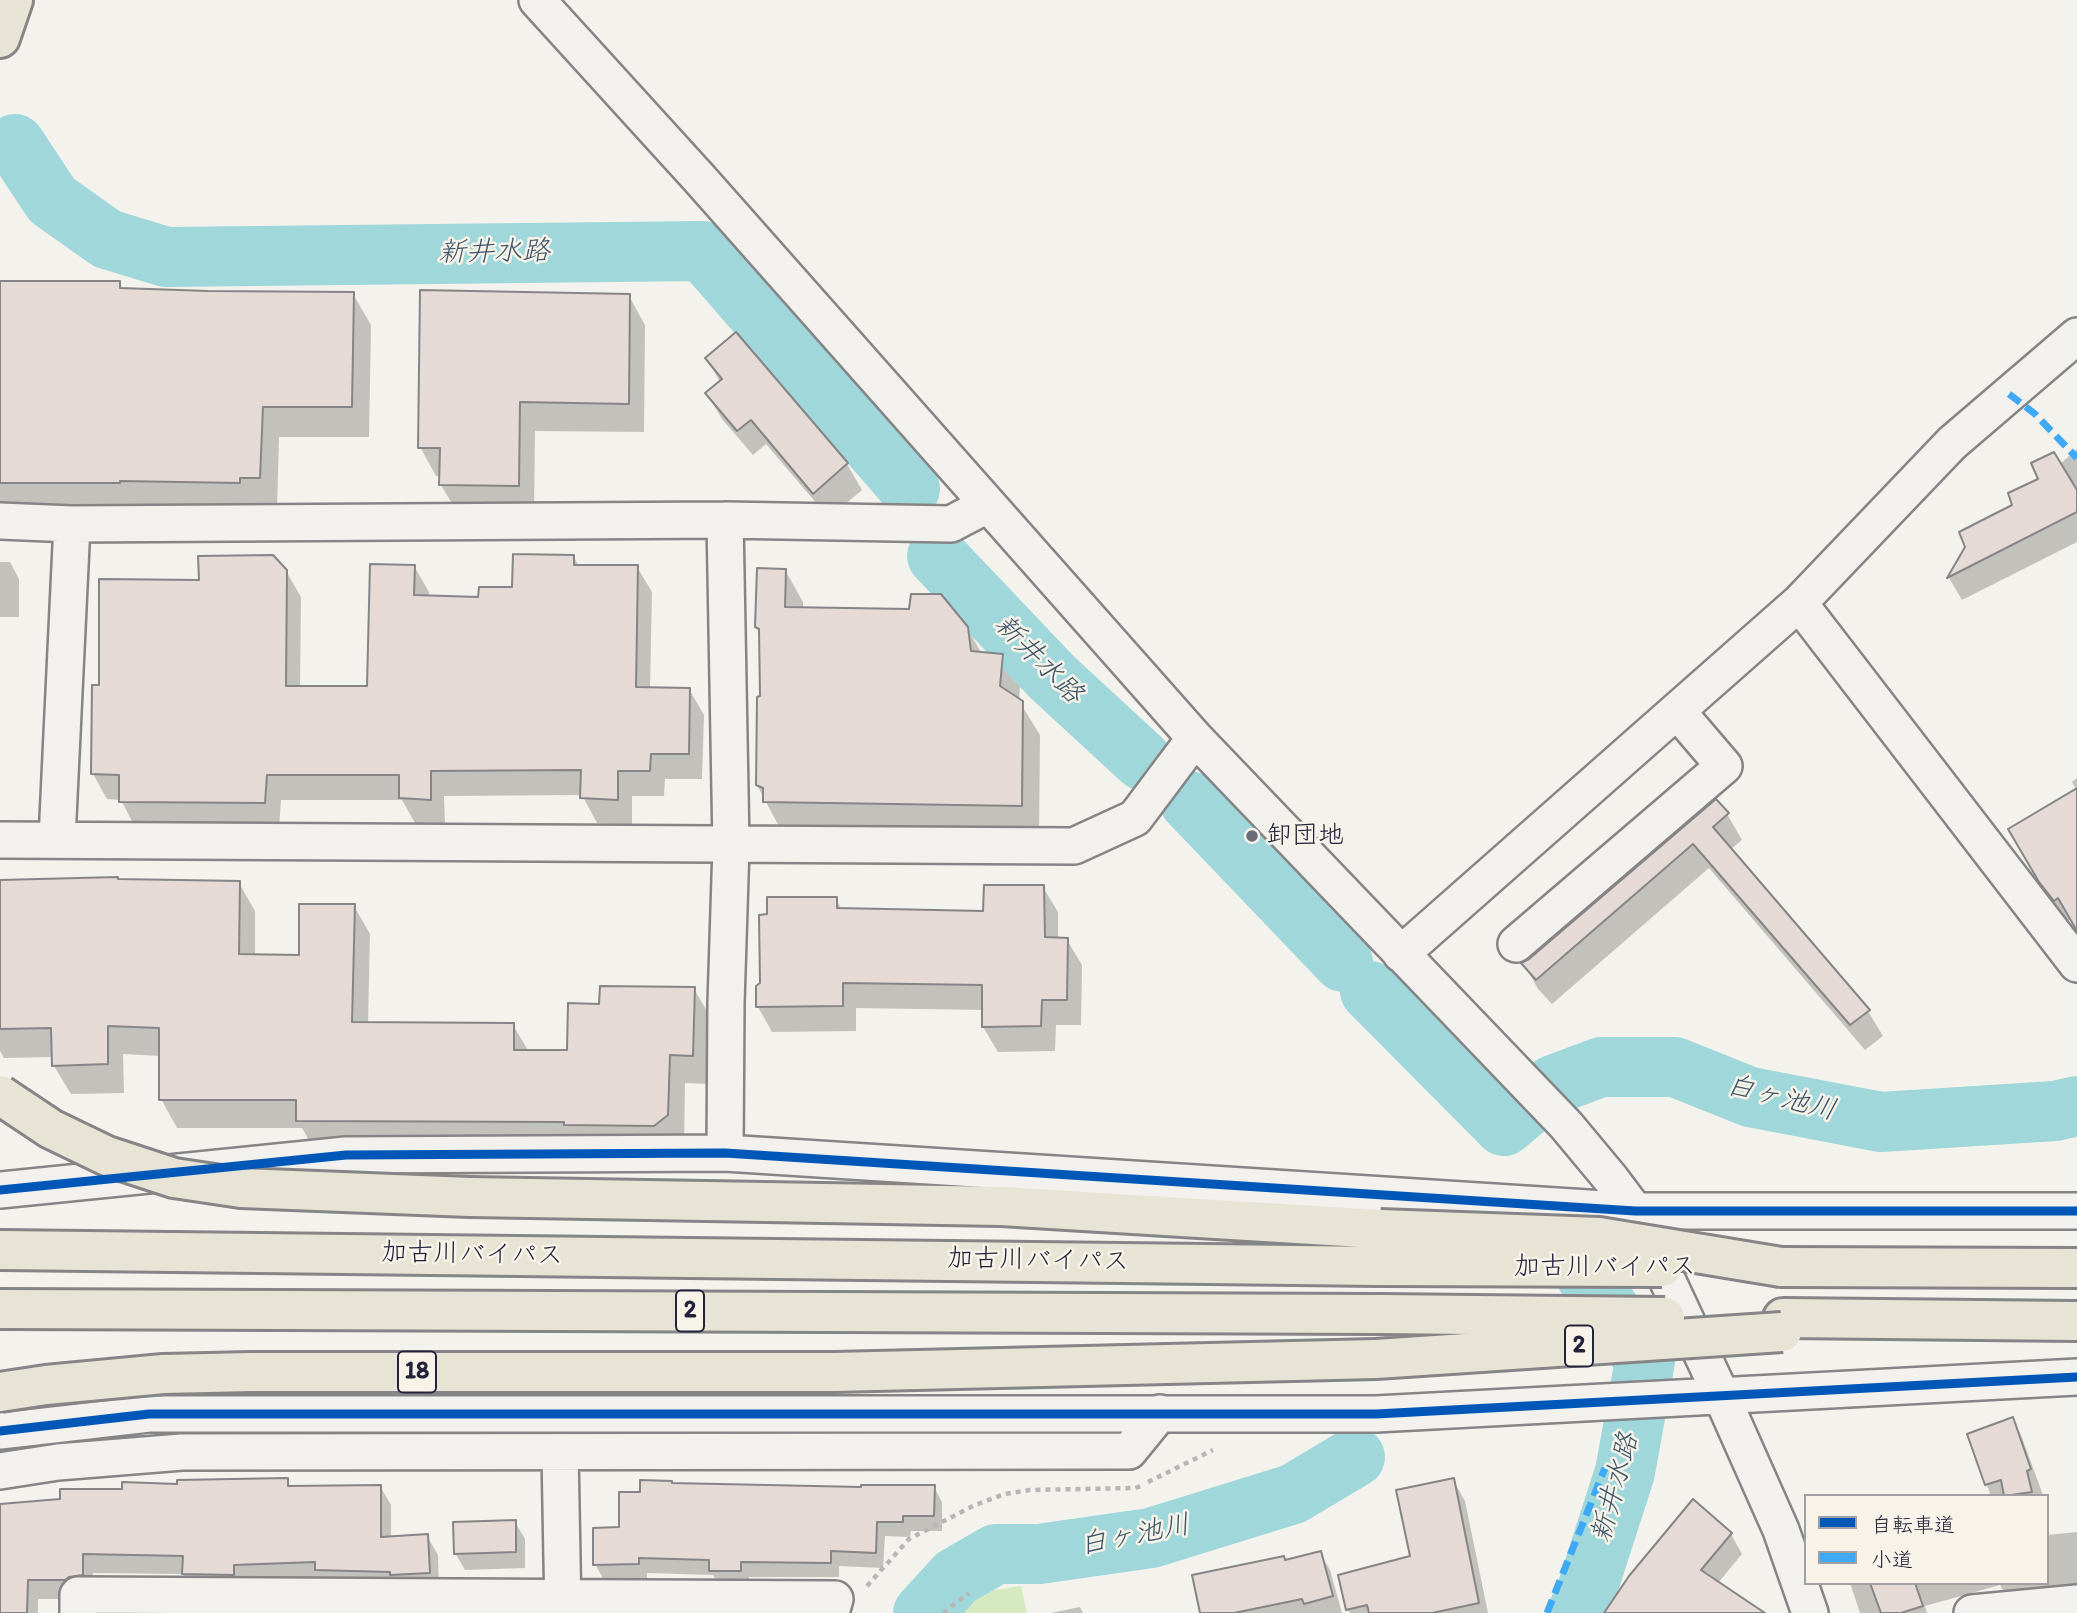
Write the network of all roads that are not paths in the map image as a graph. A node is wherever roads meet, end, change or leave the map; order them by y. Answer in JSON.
{"nodes":[{"id":1,"x":13,"y":0,"type":"edge"},
{"id":2,"x":537,"y":0,"type":"edge"},
{"id":3,"x":0,"y":38,"type":"edge"},
{"id":4,"x":2077,"y":336,"type":"edge"},
{"id":5,"x":986,"y":505,"type":"junction"},
{"id":6,"x":725,"y":520,"type":"junction"},
{"id":7,"x":0,"y":521,"type":"edge"},
{"id":8,"x":72,"y":524,"type":"junction"},
{"id":9,"x":1799,"y":603,"type":"junction"},
{"id":10,"x":1677,"y":711,"type":"junction"},
{"id":11,"x":1195,"y":738,"type":"junction"},
{"id":12,"x":57,"y":839,"type":"junction"},
{"id":13,"x":0,"y":840,"type":"edge"},
{"id":14,"x":731,"y":846,"type":"junction"},
{"id":15,"x":1516,"y":944,"type":"dead end"},
{"id":16,"x":1401,"y":954,"type":"junction"},
{"id":17,"x":2077,"y":964,"type":"edge"},
{"id":18,"x":0,"y":1094,"type":"edge"},
{"id":19,"x":726,"y":1153,"type":"junction"},
{"id":20,"x":0,"y":1190,"type":"edge"},
{"id":21,"x":1635,"y":1211,"type":"junction"},
{"id":22,"x":2077,"y":1211,"type":"edge"},
{"id":23,"x":1380,"y":1247,"type":"junction"},
{"id":24,"x":0,"y":1250,"type":"edge"},
{"id":25,"x":2077,"y":1268,"type":"edge"},
{"id":26,"x":0,"y":1309,"type":"edge"},
{"id":27,"x":2077,"y":1321,"type":"edge"},
{"id":28,"x":1783,"y":1325,"type":"junction"},
{"id":29,"x":834,"y":1372,"type":"joint"},
{"id":30,"x":2077,"y":1377,"type":"edge"},
{"id":31,"x":0,"y":1392,"type":"edge"},
{"id":32,"x":1721,"y":1395,"type":"junction"},
{"id":33,"x":1160,"y":1413,"type":"junction"},
{"id":34,"x":0,"y":1431,"type":"edge"},
{"id":35,"x":560,"y":1452,"type":"junction"},
{"id":36,"x":0,"y":1471,"type":"edge"},
{"id":37,"x":2077,"y":1603,"type":"edge"},
{"id":38,"x":563,"y":1605,"type":"edge"},
{"id":39,"x":2031,"y":1610,"type":"edge"},
{"id":40,"x":78,"y":1613,"type":"edge"},
{"id":41,"x":831,"y":1613,"type":"edge"},
{"id":42,"x":1810,"y":1613,"type":"edge"},
{"id":43,"x":1972,"y":1613,"type":"edge"}],
"edges":[{"from":1,"to":3,"type":"main road"},
{"from":2,"to":5,"type":"street"},
{"from":4,"to":9,"type":"street"},
{"from":5,"to":6,"type":"street"},
{"from":5,"to":11,"type":"street"},
{"from":6,"to":8,"type":"street"},
{"from":6,"to":14,"type":"street"},
{"from":7,"to":8,"type":"street"},
{"from":8,"to":12,"type":"street"},
{"from":9,"to":10,"type":"street"},
{"from":9,"to":17,"type":"street"},
{"from":10,"to":15,"type":"street"},
{"from":10,"to":16,"type":"street"},
{"from":11,"to":14,"type":"street"},
{"from":11,"to":16,"type":"street"},
{"from":12,"to":13,"type":"street"},
{"from":12,"to":14,"type":"street"},
{"from":14,"to":19,"type":"street"},
{"from":16,"to":21,"type":"street"},
{"from":18,"to":23,"type":"main road","bridge":true},
{"from":19,"to":20,"type":"street"},
{"from":19,"to":21,"type":"street"},
{"from":21,"to":22,"type":"street"},
{"from":21,"to":32,"type":"street"},
{"from":23,"to":24,"type":"main road","name":"加古川バイパス","number":"2"},
{"from":23,"to":25,"type":"main road","name":"加古川バイパス","number":"2","bridge":true},
{"from":26,"to":28,"type":"main road","name":"加古川バイパス","number":"2","bridge":true},
{"from":27,"to":28,"type":"main road","name":"加古川バイパス","number":"2"},
{"from":28,"to":29,"type":"main road","number":"2","bridge":true},
{"from":29,"to":31,"type":"main road","number":"18","bridge":true},
{"from":30,"to":32,"type":"street"},
{"from":32,"to":33,"type":"street"},
{"from":32,"to":42,"type":"street"},
{"from":33,"to":34,"type":"street"},
{"from":33,"to":35,"type":"street"},
{"from":35,"to":36,"type":"street"},
{"from":35,"to":38,"type":"street"},
{"from":37,"to":39,"type":"street"},
{"from":38,"to":40,"type":"street"},
{"from":38,"to":41,"type":"street"},
{"from":39,"to":43,"type":"street"}]}
